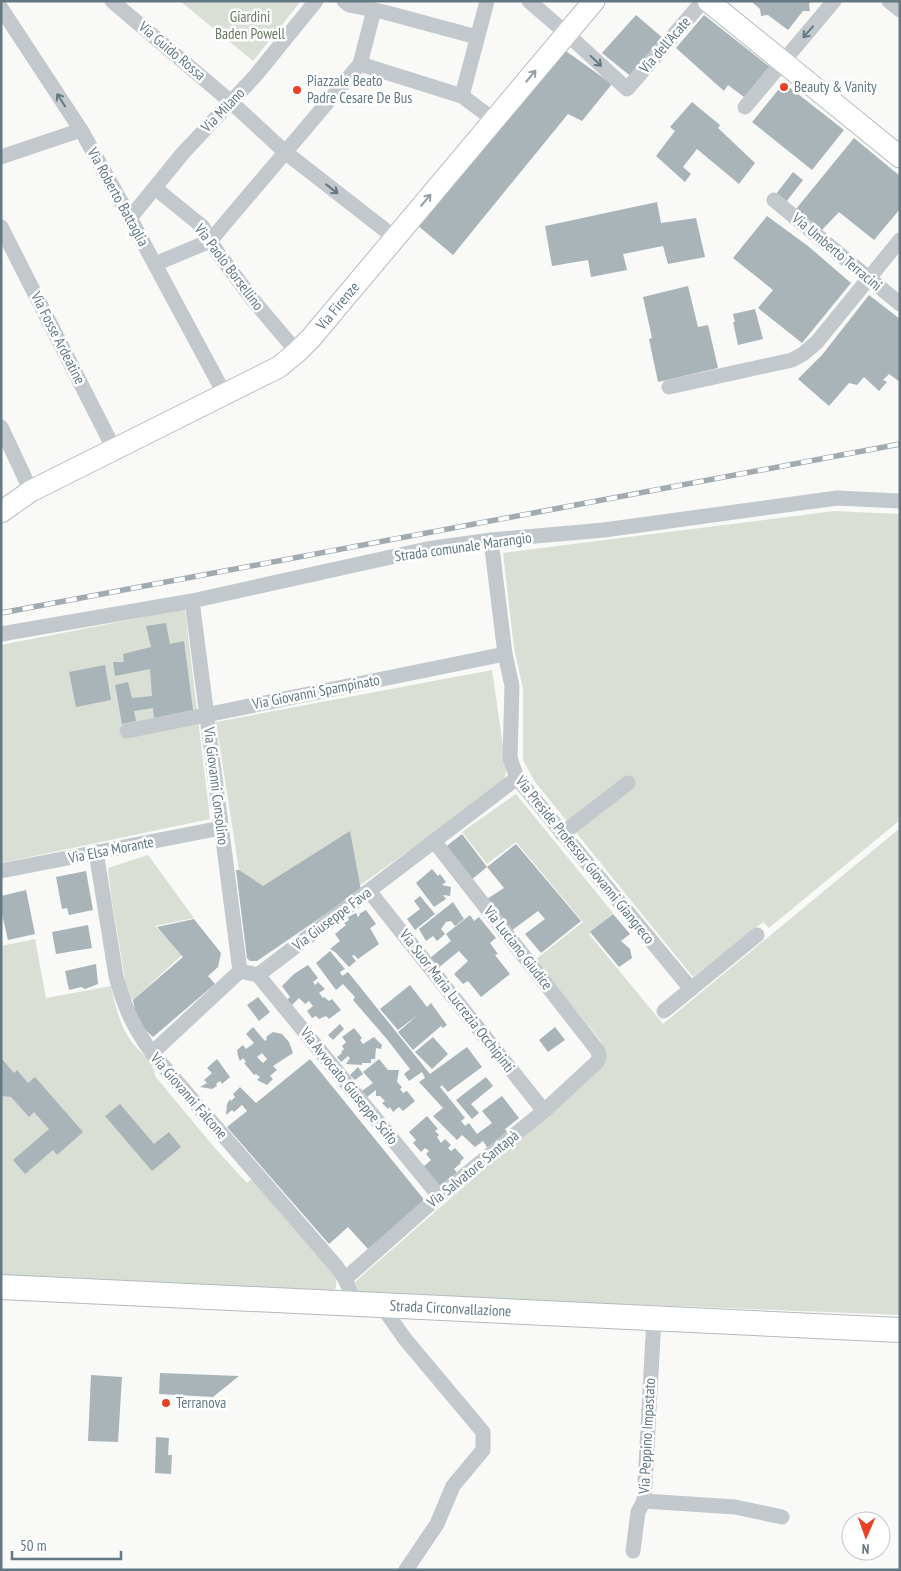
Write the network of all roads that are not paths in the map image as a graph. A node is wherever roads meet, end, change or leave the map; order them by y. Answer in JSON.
{"nodes":[{"id":1,"x":112,"y":1,"type":"edge"},
{"id":2,"x":316,"y":1,"type":"edge"},
{"id":3,"x":344,"y":1,"type":"edge"},
{"id":4,"x":487,"y":1,"type":"edge"},
{"id":5,"x":529,"y":1,"type":"edge"},
{"id":6,"x":594,"y":1,"type":"edge"},
{"id":7,"x":703,"y":1,"type":"edge"},
{"id":8,"x":708,"y":1,"type":"edge"},
{"id":9,"x":834,"y":1,"type":"edge"},
{"id":10,"x":889,"y":1,"type":"edge"},
{"id":11,"x":1,"y":8,"type":"edge"},
{"id":12,"x":900,"y":10,"type":"edge"},
{"id":13,"x":379,"y":11,"type":"junction"},
{"id":14,"x":566,"y":33,"type":"junction"},
{"id":15,"x":477,"y":37,"type":"junction"},
{"id":16,"x":782,"y":62,"type":"junction"},
{"id":17,"x":364,"y":66,"type":"junction"},
{"id":18,"x":462,"y":96,"type":"junction"},
{"id":19,"x":231,"y":102,"type":"junction"},
{"id":20,"x":745,"y":107,"type":"dead end"},
{"id":21,"x":494,"y":120,"type":"junction"},
{"id":22,"x":80,"y":130,"type":"junction"},
{"id":23,"x":1,"y":157,"type":"edge"},
{"id":24,"x":900,"y":157,"type":"edge"},
{"id":25,"x":285,"y":158,"type":"junction"},
{"id":26,"x":155,"y":188,"type":"junction"},
{"id":27,"x":774,"y":200,"type":"dead end"},
{"id":28,"x":130,"y":218,"type":"junction"},
{"id":29,"x":1,"y":227,"type":"edge"},
{"id":30,"x":394,"y":237,"type":"junction"},
{"id":31,"x":900,"y":240,"type":"edge"},
{"id":32,"x":210,"y":241,"type":"junction"},
{"id":33,"x":155,"y":264,"type":"junction"},
{"id":34,"x":868,"y":278,"type":"junction"},
{"id":35,"x":900,"y":304,"type":"edge"},
{"id":36,"x":297,"y":352,"type":"junction"},
{"id":37,"x":669,"y":387,"type":"dead end"},
{"id":38,"x":224,"y":393,"type":"junction"},
{"id":39,"x":1,"y":427,"type":"edge"},
{"id":40,"x":114,"y":449,"type":"junction"},
{"id":41,"x":31,"y":490,"type":"junction"},
{"id":42,"x":900,"y":501,"type":"edge"},
{"id":43,"x":1,"y":512,"type":"edge"},
{"id":44,"x":491,"y":540,"type":"junction"},
{"id":45,"x":192,"y":601,"type":"junction"},
{"id":46,"x":1,"y":634,"type":"edge"},
{"id":47,"x":505,"y":654,"type":"junction"},
{"id":48,"x":206,"y":714,"type":"junction"},
{"id":49,"x":127,"y":730,"type":"dead end"},
{"id":50,"x":516,"y":778,"type":"junction"},
{"id":51,"x":628,"y":783,"type":"dead end"},
{"id":52,"x":221,"y":828,"type":"junction"},
{"id":53,"x":562,"y":834,"type":"junction"},
{"id":54,"x":434,"y":841,"type":"junction"},
{"id":55,"x":96,"y":852,"type":"junction"},
{"id":56,"x":1,"y":871,"type":"edge"},
{"id":57,"x":369,"y":891,"type":"junction"},
{"id":58,"x":757,"y":935,"type":"dead end"},
{"id":59,"x":240,"y":971,"type":"junction"},
{"id":60,"x":258,"y":975,"type":"junction"},
{"id":61,"x":691,"y":989,"type":"junction"},
{"id":62,"x":664,"y":1011,"type":"dead end"},
{"id":63,"x":152,"y":1052,"type":"junction"},
{"id":64,"x":599,"y":1057,"type":"joint"},
{"id":65,"x":544,"y":1111,"type":"junction"},
{"id":66,"x":439,"y":1196,"type":"junction"},
{"id":67,"x":345,"y":1279,"type":"junction"},
{"id":68,"x":1,"y":1287,"type":"edge"},
{"id":69,"x":356,"y":1304,"type":"junction"},
{"id":70,"x":381,"y":1305,"type":"junction"},
{"id":71,"x":654,"y":1318,"type":"junction"},
{"id":72,"x":900,"y":1330,"type":"edge"},
{"id":73,"x":644,"y":1501,"type":"junction"},
{"id":74,"x":782,"y":1517,"type":"dead end"},
{"id":75,"x":633,"y":1551,"type":"dead end"},
{"id":76,"x":406,"y":1570,"type":"edge"}],
"edges":[{"from":1,"to":19,"type":"street","name":"Via Guido Rossa"},
{"from":2,"to":19,"type":"street","name":"Via Milano"},
{"from":3,"to":13,"type":"street"},
{"from":4,"to":15,"type":"street"},
{"from":5,"to":14,"type":"street"},
{"from":6,"to":14,"type":"street","name":"Via Firenze"},
{"from":14,"to":7,"type":"street","name":"Via dell'Acate","one_way":true},
{"from":8,"to":16,"type":"street"},
{"from":9,"to":16,"type":"street","one_way":true},
{"from":10,"to":12,"type":"street"},
{"from":22,"to":11,"type":"street","name":"Via Roberto Battaglia","one_way":true},
{"from":13,"to":15,"type":"street"},
{"from":13,"to":17,"type":"street"},
{"from":21,"to":14,"type":"street","name":"Via Firenze","one_way":true},
{"from":15,"to":18,"type":"street"},
{"from":16,"to":20,"type":"street"},
{"from":16,"to":24,"type":"street"},
{"from":17,"to":18,"type":"street"},
{"from":17,"to":25,"type":"street"},
{"from":18,"to":21,"type":"street"},
{"from":19,"to":25,"type":"street","name":"Via Guido Rossa"},
{"from":19,"to":26,"type":"street","name":"Via Milano"},
{"from":30,"to":21,"type":"street","name":"Via Firenze","one_way":true},
{"from":22,"to":23,"type":"street"},
{"from":22,"to":28,"type":"street","name":"Via Roberto Battaglia"},
{"from":25,"to":30,"type":"street","one_way":true},
{"from":25,"to":32,"type":"street"},
{"from":26,"to":28,"type":"street","name":"Via Milano"},
{"from":26,"to":32,"type":"street","name":"Via Paolo Borsellino"},
{"from":27,"to":34,"type":"street","name":"Via Umberto Terracini"},
{"from":28,"to":33,"type":"street","name":"Via Roberto Battaglia"},
{"from":29,"to":40,"type":"street","name":"Via Fosse Ardeatine"},
{"from":30,"to":36,"type":"street","name":"Via Firenze"},
{"from":31,"to":34,"type":"street"},
{"from":32,"to":33,"type":"street"},
{"from":32,"to":36,"type":"street","name":"Via Paolo Borsellino"},
{"from":33,"to":38,"type":"street","name":"Via Roberto Battaglia"},
{"from":34,"to":35,"type":"street","name":"Via Umberto Terracini"},
{"from":34,"to":37,"type":"street"},
{"from":36,"to":38,"type":"street","name":"Via Firenze"},
{"from":38,"to":40,"type":"street","name":"Via Firenze"},
{"from":39,"to":41,"type":"street"},
{"from":40,"to":41,"type":"street","name":"Via Firenze"},
{"from":41,"to":43,"type":"street","name":"Via Firenze"},
{"from":42,"to":44,"type":"street","name":"Strada comunale Marangio"},
{"from":44,"to":45,"type":"street","name":"Strada comunale Marangio"},
{"from":44,"to":47,"type":"street","name":"Via Preside Professor Giovanni Giangreco"},
{"from":45,"to":46,"type":"street","name":"Strada comunale Marangio"},
{"from":45,"to":48,"type":"street","name":"Via Giovanni Consolino"},
{"from":47,"to":48,"type":"street","name":"Via Giovanni Spampinato"},
{"from":47,"to":50,"type":"street","name":"Via Preside Professor Giovanni Giangreco"},
{"from":48,"to":49,"type":"street","name":"Via Giovanni Spampinato"},
{"from":48,"to":52,"type":"street","name":"Via Giovanni Consolino"},
{"from":50,"to":53,"type":"street","name":"Via Preside Professor Giovanni Giangreco"},
{"from":50,"to":54,"type":"street","name":"Via Giuseppe Fava"},
{"from":51,"to":53,"type":"street"},
{"from":52,"to":55,"type":"street","name":"Via Elsa Morante"},
{"from":52,"to":59,"type":"street","name":"Via Giovanni Consolino"},
{"from":53,"to":61,"type":"street","name":"Via Preside Professor Giovanni Giangreco"},
{"from":54,"to":57,"type":"street","name":"Via Giuseppe Fava"},
{"from":54,"to":64,"type":"street","name":"Via Luciano Giudice"},
{"from":55,"to":56,"type":"street","name":"Via Elsa Morante"},
{"from":55,"to":63,"type":"street","name":"Via Giovanni Falcone"},
{"from":57,"to":60,"type":"street","name":"Via Giuseppe Fava"},
{"from":57,"to":65,"type":"street","name":"Via Suor Maria Lucrezia Occhipinti"},
{"from":58,"to":61,"type":"street"},
{"from":59,"to":60,"type":"street"},
{"from":59,"to":63,"type":"street"},
{"from":60,"to":66,"type":"street","name":"Via Avvocato Giuseppe Scifo"},
{"from":61,"to":62,"type":"street"},
{"from":63,"to":67,"type":"street","name":"Via Giovanni Falcone"},
{"from":64,"to":65,"type":"street","name":"Via Salvatore Santapà"},
{"from":65,"to":66,"type":"street","name":"Via Salvatore Santapà"},
{"from":66,"to":67,"type":"street","name":"Via Salvatore Santapà"},
{"from":67,"to":69,"type":"street","name":"Via Giovanni Falcone"},
{"from":68,"to":69,"type":"main road","name":"Strada Circonvallazione"},
{"from":69,"to":70,"type":"main road","name":"Strada Circonvallazione"},
{"from":70,"to":71,"type":"main road","name":"Strada Circonvallazione"},
{"from":70,"to":76,"type":"street"},
{"from":71,"to":72,"type":"main road","name":"Strada Circonvallazione"},
{"from":71,"to":73,"type":"street","name":"Via Peppino Impastato"},
{"from":73,"to":74,"type":"street"},
{"from":73,"to":75,"type":"street","name":"Via Peppino Impastato"}]}
